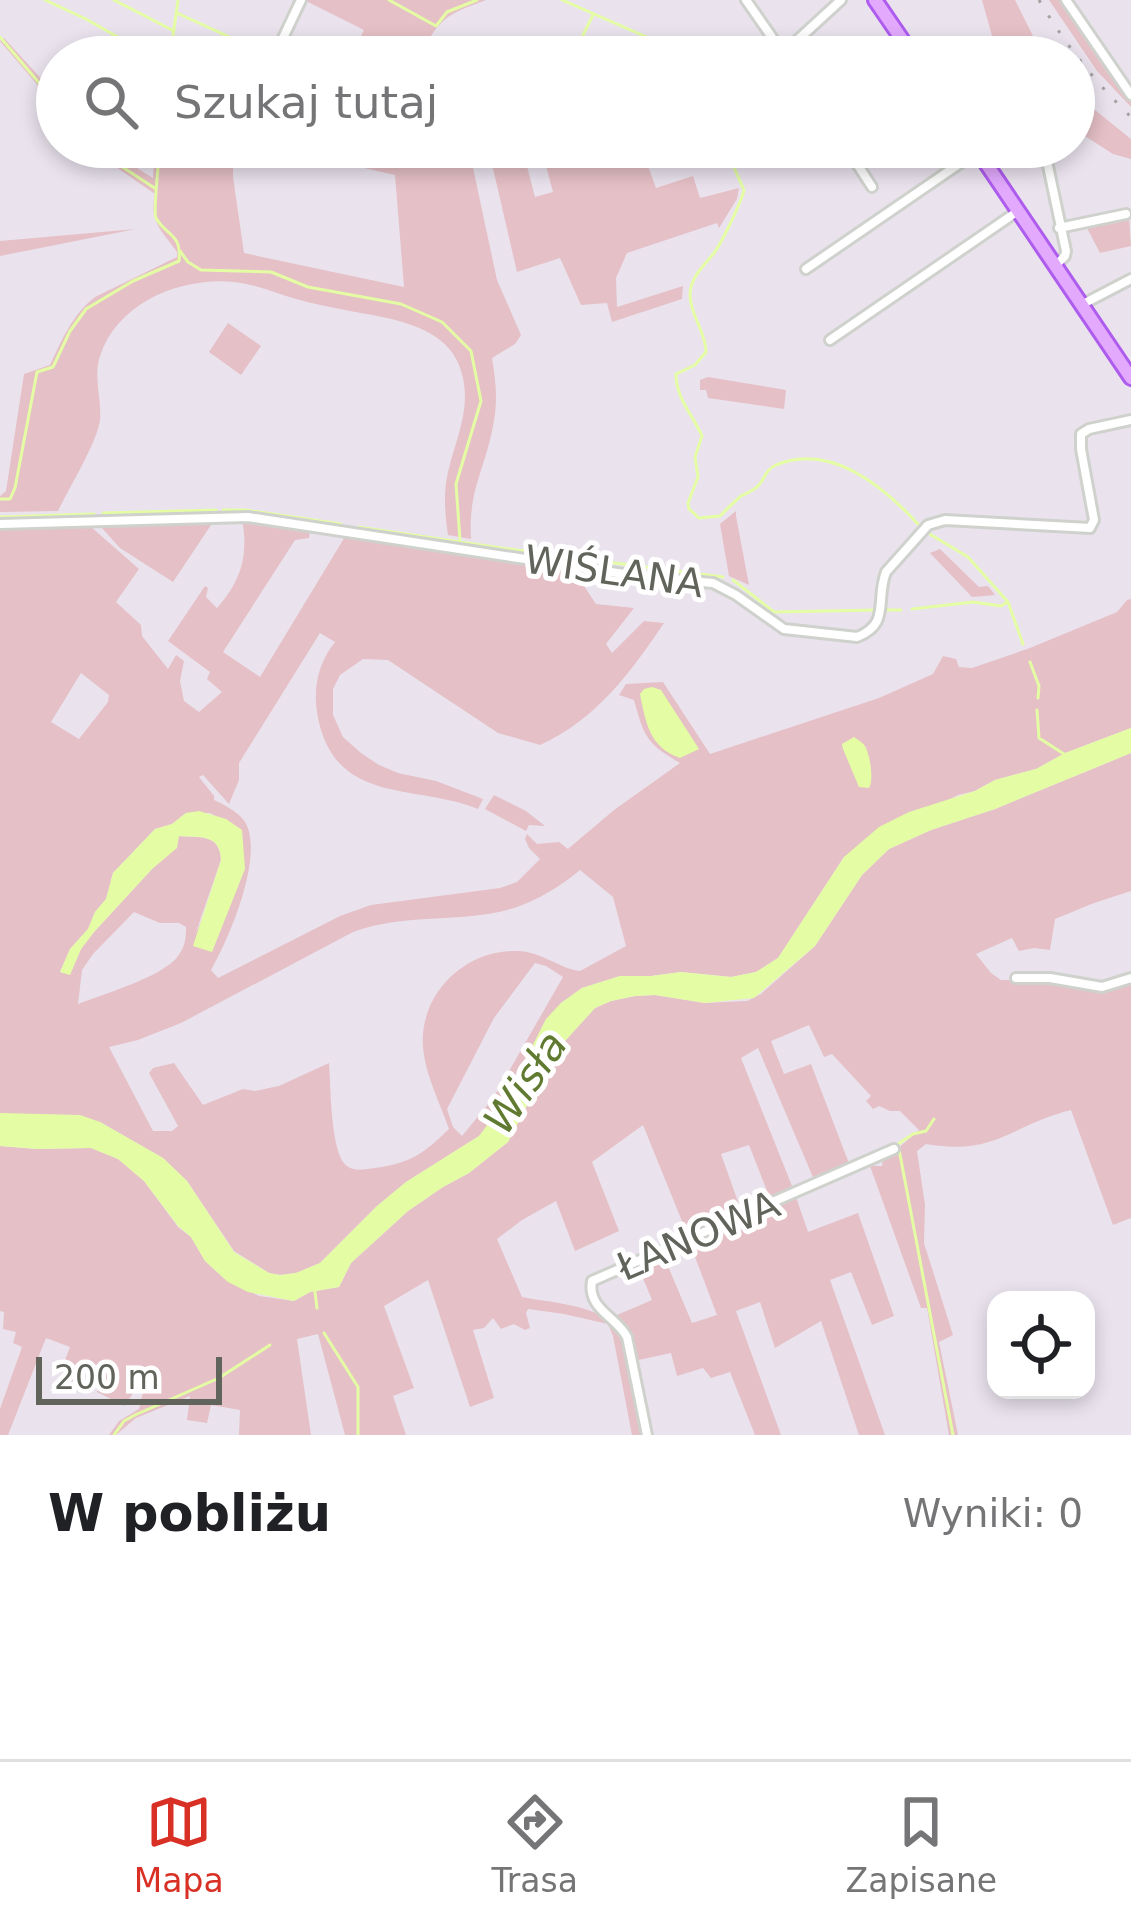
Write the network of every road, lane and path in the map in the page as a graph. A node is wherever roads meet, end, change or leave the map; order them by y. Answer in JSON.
{"nodes":[{"id":1,"x":301,"y":0,"type":"edge"},
{"id":2,"x":746,"y":0,"type":"edge"},
{"id":3,"x":842,"y":0,"type":"edge"},
{"id":4,"x":875,"y":0,"type":"edge"},
{"id":5,"x":1066,"y":0,"type":"edge"},
{"id":6,"x":284,"y":36,"type":"edge"},
{"id":7,"x":769,"y":36,"type":"edge"},
{"id":8,"x":803,"y":36,"type":"edge"},
{"id":9,"x":900,"y":36,"type":"edge"},
{"id":10,"x":1092,"y":36,"type":"edge"},
{"id":11,"x":1095,"y":40,"type":"edge"},
{"id":12,"x":1126,"y":83,"type":"edge"},
{"id":13,"x":1131,"y":94,"type":"edge"},
{"id":14,"x":860,"y":168,"type":"edge"},
{"id":15,"x":949,"y":168,"type":"edge"},
{"id":16,"x":989,"y":168,"type":"edge"},
{"id":17,"x":1048,"y":168,"type":"edge"},
{"id":18,"x":872,"y":187,"type":"dead end"},
{"id":19,"x":1018,"y":211,"type":"junction"},
{"id":20,"x":1126,"y":214,"type":"dead end"},
{"id":21,"x":1059,"y":228,"type":"junction"},
{"id":22,"x":1055,"y":266,"type":"junction"},
{"id":23,"x":806,"y":268,"type":"dead end"},
{"id":24,"x":1131,"y":278,"type":"edge"},
{"id":25,"x":1082,"y":305,"type":"junction"},
{"id":26,"x":830,"y":340,"type":"dead end"},
{"id":27,"x":1131,"y":378,"type":"edge"},
{"id":28,"x":1131,"y":420,"type":"edge"},
{"id":29,"x":0,"y":524,"type":"edge"},
{"id":30,"x":1016,"y":978,"type":"dead end"},
{"id":31,"x":1131,"y":979,"type":"edge"},
{"id":32,"x":894,"y":1149,"type":"dead end"},
{"id":33,"x":647,"y":1435,"type":"edge"}],
"edges":[{"from":1,"to":6,"type":"street"},
{"from":2,"to":7,"type":"street"},
{"from":3,"to":8,"type":"street"},
{"from":4,"to":9,"type":"main road"},
{"from":5,"to":10,"type":"street"},
{"from":11,"to":12,"type":"street"},
{"from":12,"to":13,"type":"street"},
{"from":14,"to":18,"type":"street"},
{"from":15,"to":23,"type":"street"},
{"from":16,"to":19,"type":"main road"},
{"from":17,"to":21,"type":"street"},
{"from":19,"to":22,"type":"main road"},
{"from":19,"to":26,"type":"street"},
{"from":20,"to":21,"type":"street"},
{"from":21,"to":22,"type":"street"},
{"from":22,"to":25,"type":"main road"},
{"from":24,"to":25,"type":"street"},
{"from":25,"to":27,"type":"main road"},
{"from":28,"to":29,"type":"street","name":"WIŚLANA"},
{"from":30,"to":31,"type":"street"},
{"from":32,"to":33,"type":"street","name":"ŁANOWA"}]}
